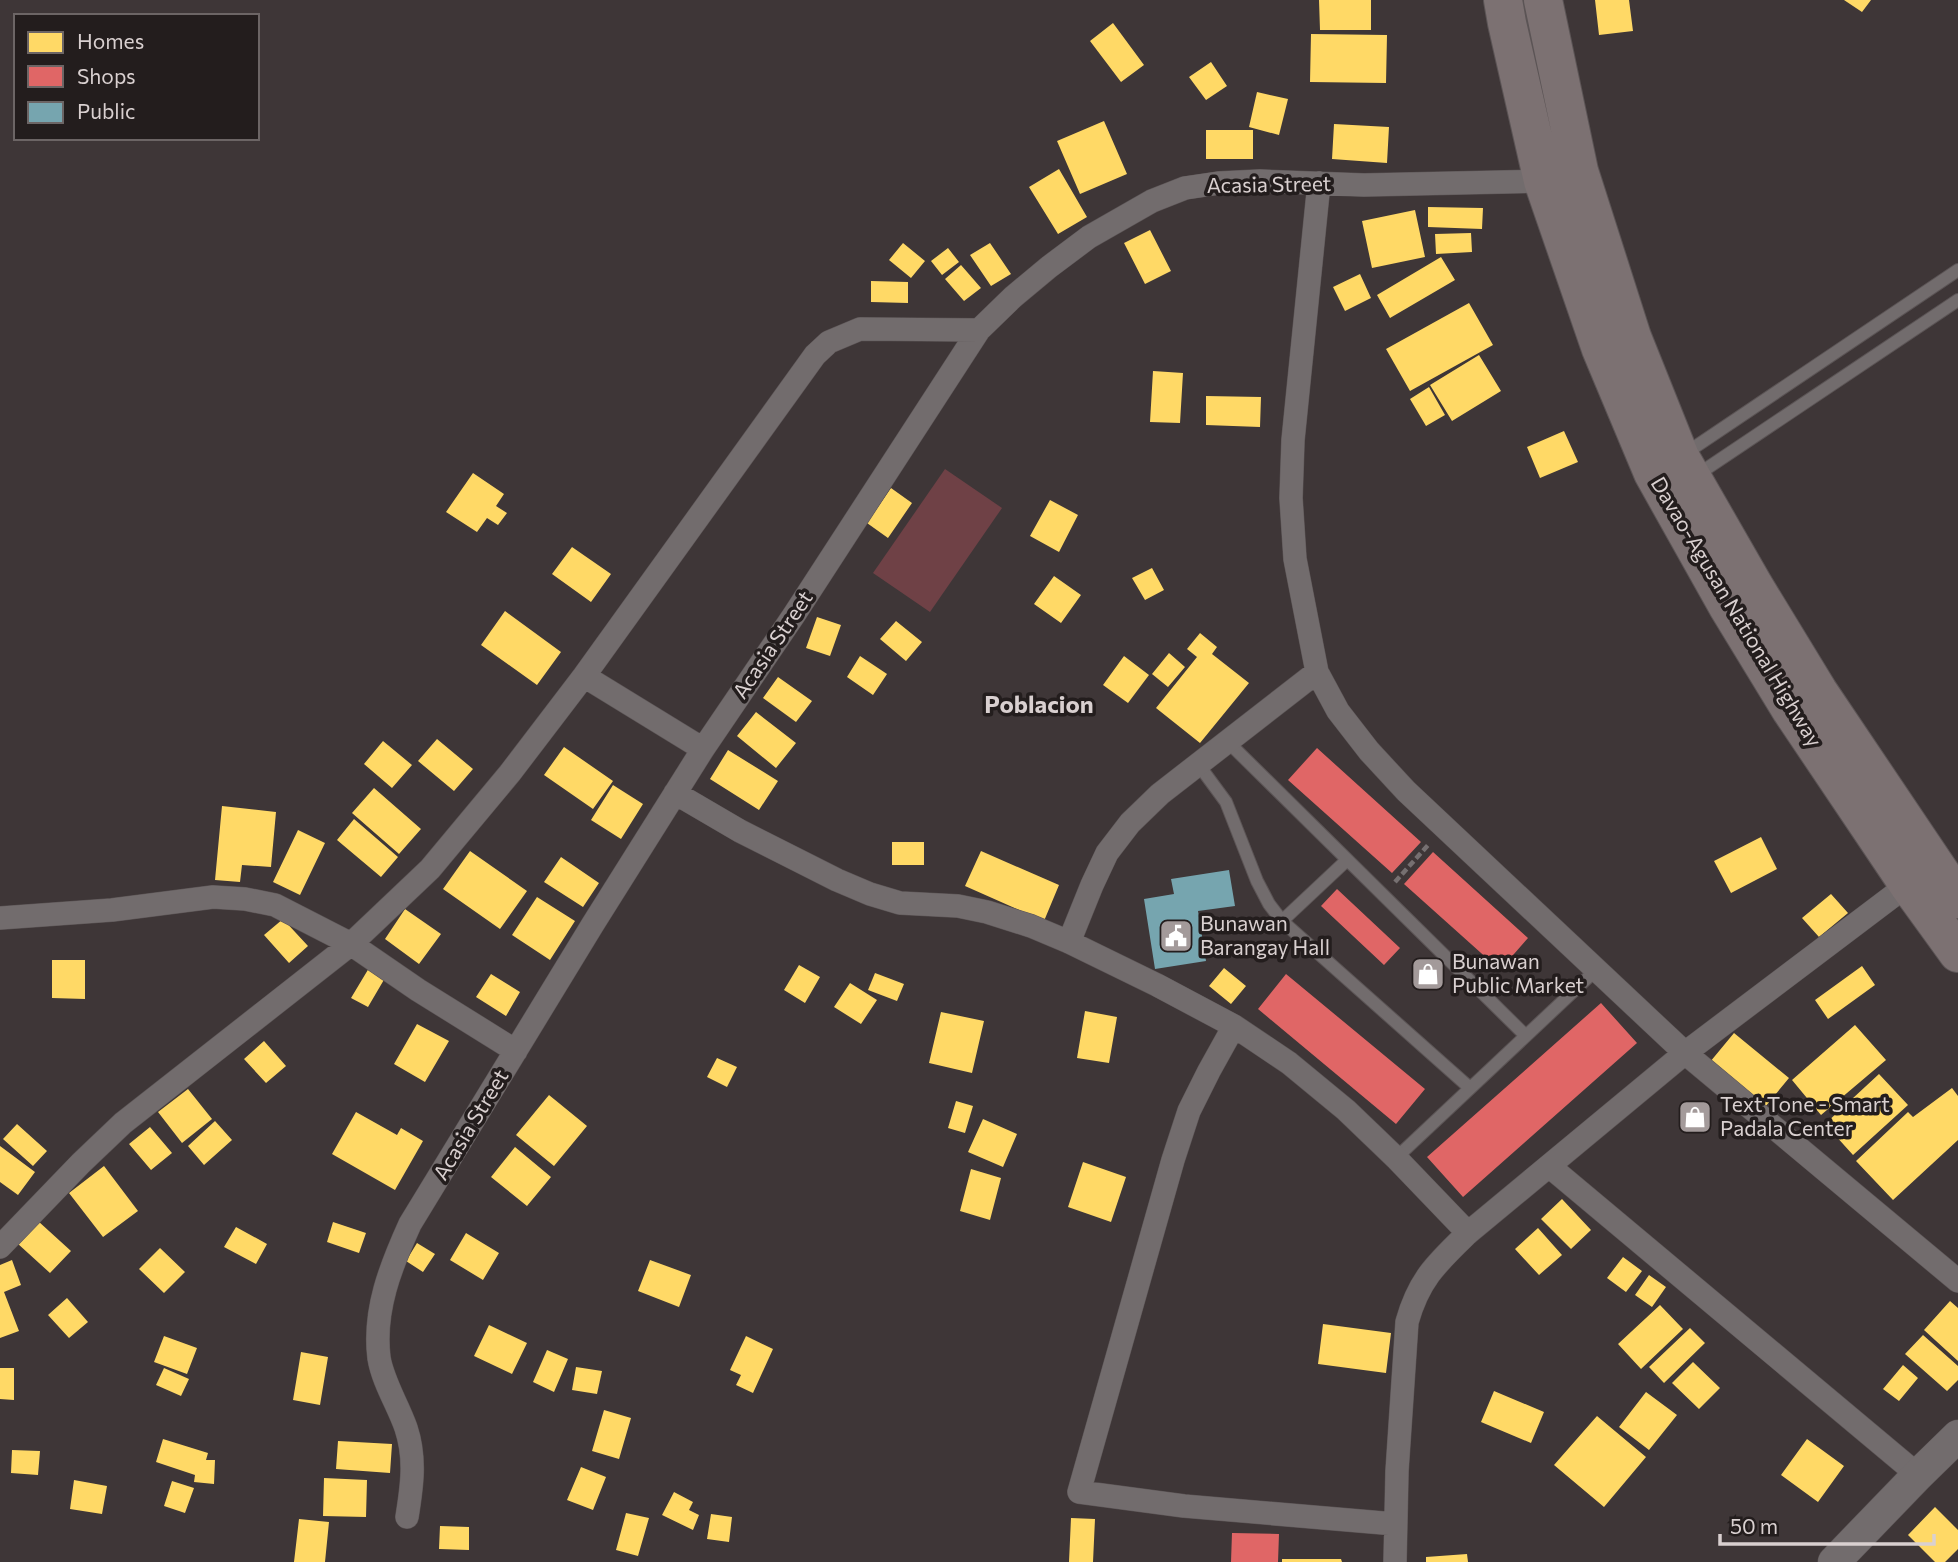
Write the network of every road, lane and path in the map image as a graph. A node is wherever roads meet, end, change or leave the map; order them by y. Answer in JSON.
{"nodes":[{"id":1,"x":1503,"y":0,"type":"edge"},
{"id":2,"x":1543,"y":0,"type":"edge"},
{"id":3,"x":1544,"y":181,"type":"junction"},
{"id":4,"x":1318,"y":183,"type":"junction"},
{"id":5,"x":1575,"y":220,"type":"junction"},
{"id":6,"x":1958,"y":270,"type":"edge"},
{"id":7,"x":1958,"y":300,"type":"edge"},
{"id":8,"x":979,"y":330,"type":"junction"},
{"id":9,"x":1672,"y":476,"type":"junction"},
{"id":10,"x":1317,"y":672,"type":"junction"},
{"id":11,"x":584,"y":677,"type":"junction"},
{"id":12,"x":1227,"y":741,"type":"junction"},
{"id":13,"x":703,"y":749,"type":"junction"},
{"id":14,"x":1198,"y":764,"type":"junction"},
{"id":15,"x":676,"y":793,"type":"junction"},
{"id":16,"x":1444,"y":828,"type":"junction"},
{"id":17,"x":1347,"y":860,"type":"junction"},
{"id":18,"x":1921,"y":875,"type":"junction"},
{"id":19,"x":1383,"y":895,"type":"junction"},
{"id":20,"x":1958,"y":899,"type":"edge"},
{"id":21,"x":0,"y":918,"type":"edge"},
{"id":22,"x":1282,"y":921,"type":"junction"},
{"id":23,"x":1069,"y":942,"type":"junction"},
{"id":24,"x":351,"y":944,"type":"junction"},
{"id":25,"x":1958,"y":953,"type":"edge"},
{"id":26,"x":1596,"y":970,"type":"junction"},
{"id":27,"x":1234,"y":1026,"type":"junction"},
{"id":28,"x":1525,"y":1035,"type":"junction"},
{"id":29,"x":516,"y":1051,"type":"junction"},
{"id":30,"x":1685,"y":1053,"type":"junction"},
{"id":31,"x":1470,"y":1088,"type":"junction"},
{"id":32,"x":1396,"y":1158,"type":"junction"},
{"id":33,"x":1549,"y":1166,"type":"junction"},
{"id":34,"x":1468,"y":1233,"type":"junction"},
{"id":35,"x":0,"y":1247,"type":"edge"},
{"id":36,"x":1958,"y":1281,"type":"edge"},
{"id":37,"x":1958,"y":1436,"type":"edge"},
{"id":38,"x":1917,"y":1475,"type":"junction"},
{"id":39,"x":407,"y":1517,"type":"dead end"},
{"id":40,"x":1395,"y":1524,"type":"junction"},
{"id":41,"x":1395,"y":1562,"type":"edge"},
{"id":42,"x":1834,"y":1562,"type":"edge"}],
"edges":[{"from":1,"to":3,"type":"highway","name":"Davao-Agusan National Highway"},
{"from":2,"to":5,"type":"highway","name":"Davao-Agusan National Highway"},
{"from":3,"to":4,"type":"street","name":"Acasia Street"},
{"from":3,"to":5,"type":"highway","name":"Davao-Agusan National Highway"},
{"from":4,"to":8,"type":"street","name":"Acasia Street"},
{"from":4,"to":10,"type":"street"},
{"from":5,"to":9,"type":"highway","name":"Davao-Agusan National Highway"},
{"from":6,"to":9,"type":"lane"},
{"from":7,"to":9,"type":"lane"},
{"from":8,"to":11,"type":"street"},
{"from":8,"to":13,"type":"street","name":"Acasia Street"},
{"from":9,"to":18,"type":"highway","name":"Davao-Agusan National Highway"},
{"from":10,"to":12,"type":"street"},
{"from":10,"to":16,"type":"street"},
{"from":11,"to":13,"type":"street"},
{"from":11,"to":24,"type":"street"},
{"from":12,"to":14,"type":"street"},
{"from":12,"to":17,"type":"lane"},
{"from":13,"to":15,"type":"street","name":"Acasia Street"},
{"from":14,"to":22,"type":"lane"},
{"from":14,"to":23,"type":"street"},
{"from":15,"to":23,"type":"street"},
{"from":15,"to":29,"type":"street","name":"Acasia Street"},
{"from":16,"to":19,"type":"path"},
{"from":16,"to":26,"type":"street"},
{"from":17,"to":19,"type":"lane"},
{"from":17,"to":22,"type":"lane"},
{"from":18,"to":20,"type":"highway","name":"Davao-Agusan National Highway"},
{"from":18,"to":25,"type":"highway","name":"Davao-Agusan National Highway"},
{"from":18,"to":30,"type":"street"},
{"from":19,"to":28,"type":"lane"},
{"from":21,"to":24,"type":"street"},
{"from":22,"to":31,"type":"lane"},
{"from":23,"to":27,"type":"street"},
{"from":24,"to":29,"type":"street"},
{"from":24,"to":35,"type":"street"},
{"from":26,"to":28,"type":"lane"},
{"from":26,"to":30,"type":"street"},
{"from":27,"to":32,"type":"street"},
{"from":27,"to":40,"type":"street"},
{"from":28,"to":31,"type":"lane"},
{"from":29,"to":39,"type":"street","name":"Acasia Street"},
{"from":30,"to":33,"type":"street"},
{"from":30,"to":36,"type":"street"},
{"from":31,"to":32,"type":"lane"},
{"from":32,"to":34,"type":"street"},
{"from":33,"to":34,"type":"street"},
{"from":33,"to":38,"type":"street"},
{"from":34,"to":40,"type":"street"},
{"from":37,"to":38,"type":"main road"},
{"from":38,"to":42,"type":"main road"},
{"from":40,"to":41,"type":"street"}]}
